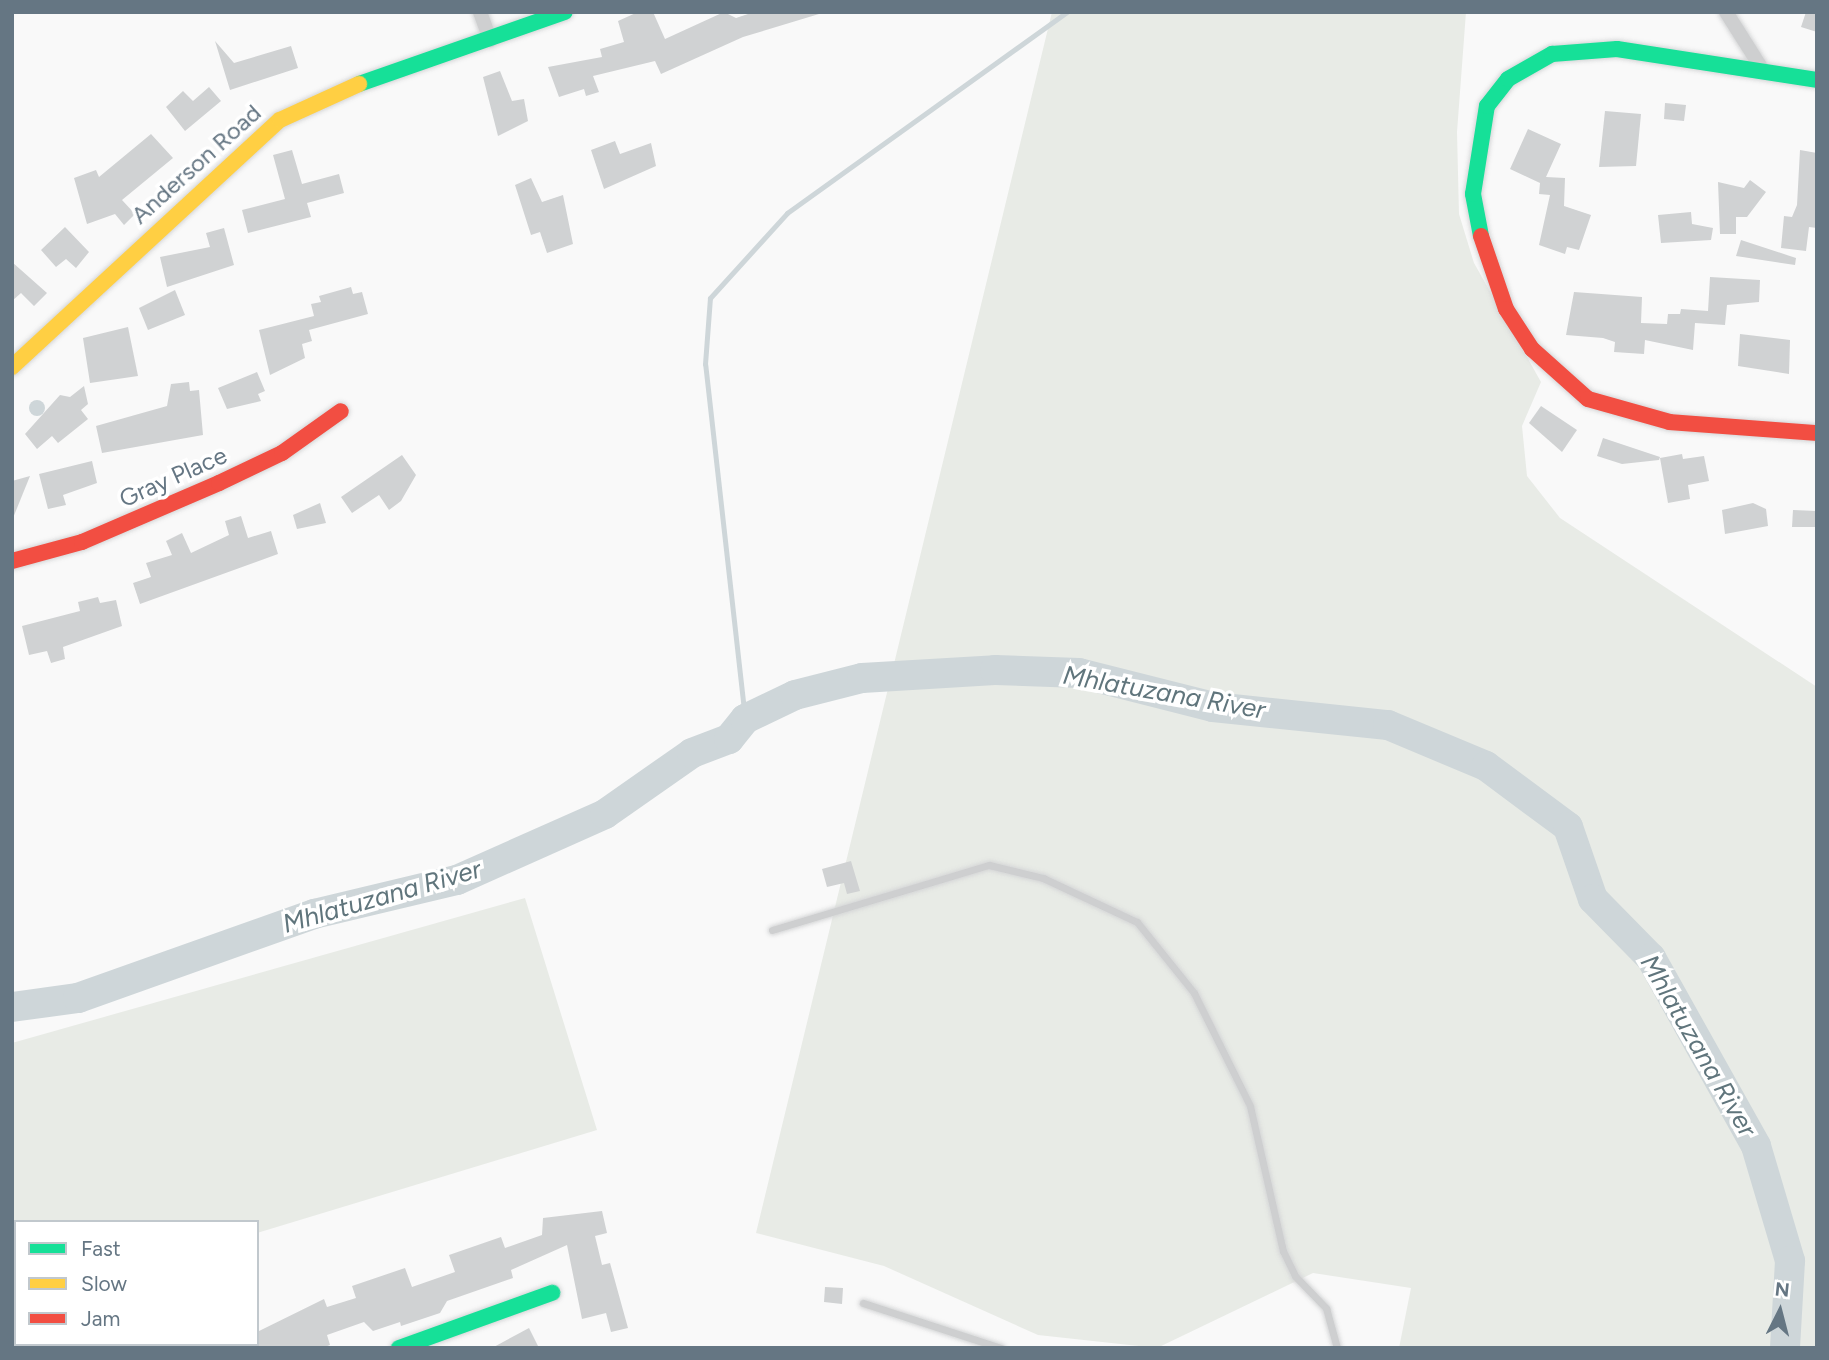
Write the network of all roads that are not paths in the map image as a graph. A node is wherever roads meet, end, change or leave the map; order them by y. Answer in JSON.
{"nodes":[{"id":1,"x":480,"y":12,"type":"edge"},
{"id":2,"x":565,"y":12,"type":"edge"},
{"id":3,"x":1726,"y":12,"type":"edge"},
{"id":4,"x":490,"y":40,"type":"junction"},
{"id":5,"x":1762,"y":69,"type":"junction"},
{"id":6,"x":1817,"y":80,"type":"edge"},
{"id":7,"x":12,"y":366,"type":"edge"},
{"id":8,"x":341,"y":411,"type":"dead end"},
{"id":9,"x":1817,"y":433,"type":"edge"},
{"id":10,"x":12,"y":561,"type":"edge"},
{"id":11,"x":772,"y":930,"type":"dead end"},
{"id":12,"x":552,"y":1293,"type":"dead end"},
{"id":13,"x":863,"y":1303,"type":"dead end"},
{"id":14,"x":399,"y":1348,"type":"edge"},
{"id":15,"x":1000,"y":1348,"type":"edge"},
{"id":16,"x":1337,"y":1348,"type":"edge"}],
"edges":[{"from":1,"to":4,"type":"street"},
{"from":2,"to":4,"type":"street","name":"Anderson Road"},
{"from":3,"to":5,"type":"street"},
{"from":4,"to":7,"type":"street","name":"Anderson Road"},
{"from":5,"to":6,"type":"street"},
{"from":5,"to":9,"type":"street"},
{"from":8,"to":10,"type":"street","name":"Gray Place"},
{"from":11,"to":16,"type":"lane"},
{"from":12,"to":14,"type":"street"},
{"from":13,"to":15,"type":"lane"}]}
